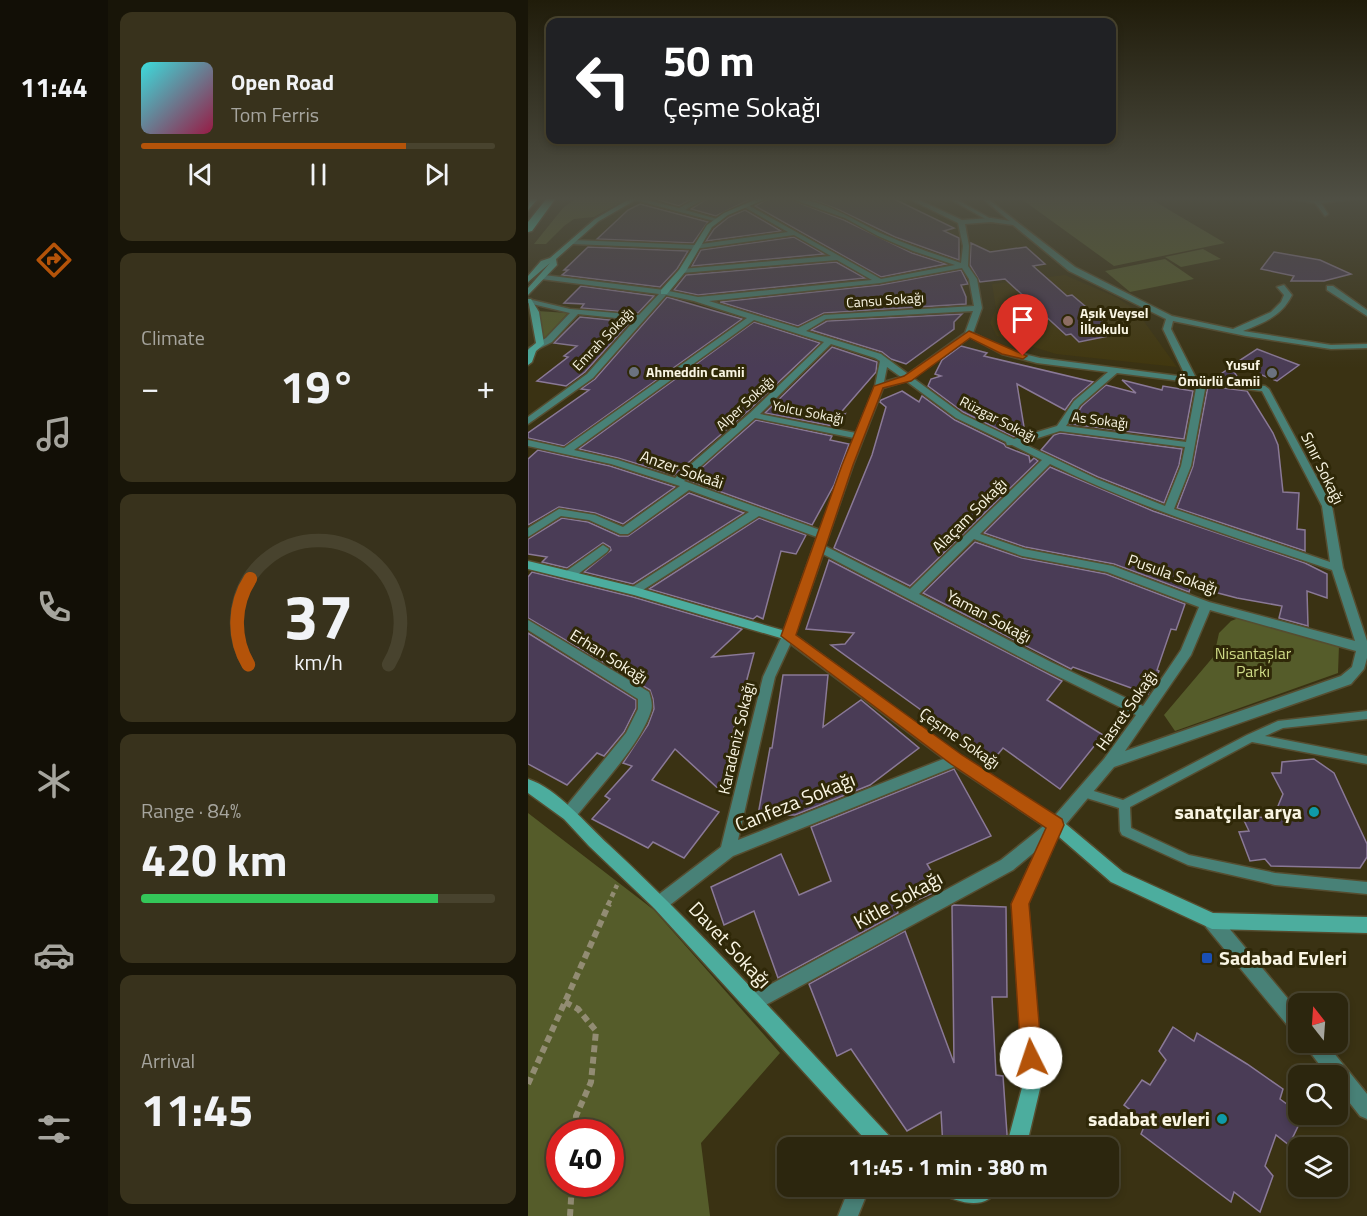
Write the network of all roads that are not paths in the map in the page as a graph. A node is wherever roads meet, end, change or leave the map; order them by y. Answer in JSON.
{"nodes":[{"id":1,"x":557,"y":255,"type":"edge"},
{"id":2,"x":690,"y":255,"type":"edge"},
{"id":3,"x":832,"y":255,"type":"edge"},
{"id":4,"x":930,"y":255,"type":"edge"},
{"id":5,"x":965,"y":255,"type":"edge"},
{"id":6,"x":1054,"y":255,"type":"edge"},
{"id":7,"x":837,"y":258,"type":"junction"},
{"id":8,"x":552,"y":259,"type":"junction"},
{"id":9,"x":964,"y":266,"type":"junction"},
{"id":10,"x":682,"y":271,"type":"junction"},
{"id":11,"x":544,"y":277,"type":"junction"},
{"id":12,"x":528,"y":280,"type":"edge"},
{"id":13,"x":880,"y":280,"type":"junction"},
{"id":14,"x":1281,"y":287,"type":"dead end"},
{"id":15,"x":1330,"y":288,"type":"dead end"},
{"id":16,"x":664,"y":292,"type":"junction"},
{"id":17,"x":528,"y":293,"type":"edge"},
{"id":18,"x":696,"y":299,"type":"junction"},
{"id":19,"x":528,"y":301,"type":"edge"},
{"id":20,"x":978,"y":308,"type":"junction"},
{"id":21,"x":577,"y":311,"type":"junction"},
{"id":22,"x":1367,"y":314,"type":"edge"},
{"id":23,"x":753,"y":317,"type":"junction"},
{"id":24,"x":644,"y":318,"type":"junction"},
{"id":25,"x":1170,"y":318,"type":"junction"},
{"id":26,"x":1234,"y":331,"type":"junction"},
{"id":27,"x":798,"y":332,"type":"junction"},
{"id":28,"x":969,"y":334,"type":"junction"},
{"id":29,"x":829,"y":342,"type":"junction"},
{"id":30,"x":1367,"y":346,"type":"edge"},
{"id":31,"x":530,"y":349,"type":"edge"},
{"id":32,"x":884,"y":360,"type":"junction"},
{"id":33,"x":528,"y":362,"type":"edge"},
{"id":34,"x":1114,"y":371,"type":"junction"},
{"id":35,"x":908,"y":378,"type":"junction"},
{"id":36,"x":1197,"y":379,"type":"junction"},
{"id":37,"x":879,"y":386,"type":"junction"},
{"id":38,"x":753,"y":415,"type":"junction"},
{"id":39,"x":528,"y":421,"type":"edge"},
{"id":40,"x":1060,"y":428,"type":"junction"},
{"id":41,"x":859,"y":436,"type":"junction"},
{"id":42,"x":1010,"y":442,"type":"junction"},
{"id":43,"x":528,"y":443,"type":"edge"},
{"id":44,"x":539,"y":445,"type":"junction"},
{"id":45,"x":1189,"y":445,"type":"junction"},
{"id":46,"x":566,"y":451,"type":"junction"},
{"id":47,"x":528,"y":454,"type":"edge"},
{"id":48,"x":1049,"y":459,"type":"junction"},
{"id":49,"x":682,"y":484,"type":"junction"},
{"id":50,"x":1168,"y":511,"type":"junction"},
{"id":51,"x":758,"y":512,"type":"junction"},
{"id":52,"x":528,"y":533,"type":"edge"},
{"id":53,"x":972,"y":535,"type":"junction"},
{"id":54,"x":820,"y":541,"type":"junction"},
{"id":55,"x":603,"y":549,"type":"dead end"},
{"id":56,"x":528,"y":565,"type":"edge"},
{"id":57,"x":1337,"y":568,"type":"junction"},
{"id":58,"x":569,"y":575,"type":"junction"},
{"id":59,"x":635,"y":591,"type":"junction"},
{"id":60,"x":912,"y":594,"type":"junction"},
{"id":61,"x":1206,"y":605,"type":"junction"},
{"id":62,"x":528,"y":624,"type":"edge"},
{"id":63,"x":788,"y":636,"type":"junction"},
{"id":64,"x":1363,"y":648,"type":"junction"},
{"id":65,"x":1145,"y":713,"type":"junction"},
{"id":66,"x":1367,"y":715,"type":"edge"},
{"id":67,"x":1251,"y":738,"type":"junction"},
{"id":68,"x":956,"y":759,"type":"junction"},
{"id":69,"x":1367,"y":760,"type":"edge"},
{"id":70,"x":1109,"y":763,"type":"junction"},
{"id":71,"x":528,"y":785,"type":"edge"},
{"id":72,"x":1084,"y":793,"type":"junction"},
{"id":73,"x":1124,"y":805,"type":"junction"},
{"id":74,"x":569,"y":814,"type":"junction"},
{"id":75,"x":1056,"y":825,"type":"junction"},
{"id":76,"x":728,"y":851,"type":"junction"},
{"id":77,"x":1367,"y":888,"type":"edge"},
{"id":78,"x":660,"y":903,"type":"junction"},
{"id":79,"x":1212,"y":921,"type":"junction"},
{"id":80,"x":1367,"y":925,"type":"edge"},
{"id":81,"x":753,"y":1003,"type":"junction"},
{"id":82,"x":1288,"y":1013,"type":"edge"},
{"id":83,"x":1322,"y":1053,"type":"edge"},
{"id":84,"x":1367,"y":1109,"type":"edge"},
{"id":85,"x":874,"y":1137,"type":"edge"},
{"id":86,"x":1019,"y":1137,"type":"edge"},
{"id":87,"x":856,"y":1197,"type":"edge"},
{"id":88,"x":848,"y":1216,"type":"edge"}],
"edges":[{"from":1,"to":8,"type":"street"},
{"from":2,"to":10,"type":"street"},
{"from":3,"to":7,"type":"street"},
{"from":4,"to":9,"type":"street"},
{"from":5,"to":9,"type":"street"},
{"from":6,"to":25,"type":"street"},
{"from":7,"to":10,"type":"street"},
{"from":7,"to":13,"type":"street"},
{"from":8,"to":11,"type":"street"},
{"from":8,"to":12,"type":"street"},
{"from":9,"to":13,"type":"street"},
{"from":9,"to":20,"type":"street"},
{"from":10,"to":16,"type":"street"},
{"from":11,"to":16,"type":"street","name":"Rüzgar Sokağı"},
{"from":11,"to":17,"type":"street"},
{"from":13,"to":18,"type":"street"},
{"from":14,"to":26,"type":"street"},
{"from":15,"to":22,"type":"street"},
{"from":16,"to":18,"type":"street","name":"Rüzgar Sokağı"},
{"from":16,"to":24,"type":"street","name":"Emrah Sokağı"},
{"from":18,"to":23,"type":"street","name":"Rüzgar Sokağı"},
{"from":19,"to":21,"type":"street"},
{"from":19,"to":31,"type":"street"},
{"from":20,"to":27,"type":"street","name":"Cansu Sokağı"},
{"from":20,"to":28,"type":"street"},
{"from":21,"to":24,"type":"street"},
{"from":21,"to":31,"type":"street"},
{"from":23,"to":27,"type":"street","name":"Rüzgar Sokağı"},
{"from":23,"to":46,"type":"street"},
{"from":24,"to":39,"type":"street","name":"Emrah Sokağı"},
{"from":25,"to":26,"type":"street"},
{"from":25,"to":36,"type":"street"},
{"from":26,"to":30,"type":"street"},
{"from":27,"to":29,"type":"street","name":"Rüzgar Sokağı"},
{"from":28,"to":34,"type":"street","name":"Sınır Sokağı"},
{"from":28,"to":35,"type":"street"},
{"from":29,"to":32,"type":"street","name":"Rüzgar Sokağı"},
{"from":29,"to":38,"type":"street","name":"Alper Sokağı"},
{"from":31,"to":33,"type":"street"},
{"from":32,"to":35,"type":"street","name":"Rüzgar Sokağı"},
{"from":32,"to":37,"type":"street","name":"Karadeniz Sokağı"},
{"from":34,"to":36,"type":"street","name":"Sınır Sokağı"},
{"from":34,"to":40,"type":"street"},
{"from":35,"to":37,"type":"street"},
{"from":35,"to":42,"type":"street","name":"Rüzgar Sokağı"},
{"from":36,"to":45,"type":"street"},
{"from":36,"to":57,"type":"street","name":"Sınır Sokağı"},
{"from":37,"to":41,"type":"street","name":"Karadeniz Sokağı"},
{"from":38,"to":41,"type":"street","name":"Yolcu Sokağı"},
{"from":38,"to":49,"type":"street","name":"Alper Sokağı"},
{"from":40,"to":42,"type":"street","name":"As Sokağı"},
{"from":40,"to":45,"type":"street","name":"As Sokağı"},
{"from":41,"to":54,"type":"street","name":"Karadeniz Sokağı"},
{"from":42,"to":48,"type":"street","name":"Rüzgar Sokağı"},
{"from":43,"to":44,"type":"street","name":"Anzer Sokaåi"},
{"from":44,"to":46,"type":"street","name":"Anzer Sokaåi"},
{"from":44,"to":47,"type":"street"},
{"from":45,"to":50,"type":"street"},
{"from":46,"to":49,"type":"street","name":"Anzer Sokaåi"},
{"from":48,"to":50,"type":"street","name":"Rüzgar Sokağı"},
{"from":48,"to":53,"type":"street","name":"Alaçam Sokağı"},
{"from":49,"to":51,"type":"street","name":"Anzer Sokaåi"},
{"from":49,"to":52,"type":"street","name":"Alper Sokağı"},
{"from":50,"to":57,"type":"street","name":"Rüzgar Sokağı"},
{"from":51,"to":54,"type":"street","name":"Anzer Sokaåi"},
{"from":51,"to":59,"type":"street"},
{"from":53,"to":60,"type":"street","name":"Alaçam Sokağı"},
{"from":53,"to":61,"type":"street","name":"Pusula Sokağı"},
{"from":54,"to":60,"type":"street","name":"Yaman Sokağı"},
{"from":54,"to":63,"type":"street","name":"Karadeniz Sokağı"},
{"from":55,"to":58,"type":"street"},
{"from":56,"to":58,"type":"street","name":"Çeşme Sokağı"},
{"from":57,"to":64,"type":"street","name":"Sınır Sokağı"},
{"from":58,"to":59,"type":"street","name":"Çeşme Sokağı"},
{"from":59,"to":63,"type":"street","name":"Çeşme Sokağı"},
{"from":60,"to":65,"type":"street","name":"Yaman Sokağı"},
{"from":61,"to":64,"type":"street","name":"Pusula Sokağı"},
{"from":61,"to":65,"type":"street","name":"Hasret Sokağı"},
{"from":62,"to":74,"type":"street","name":"Erhan Sokağı"},
{"from":63,"to":68,"type":"street","name":"Çeşme Sokağı"},
{"from":63,"to":76,"type":"street","name":"Karadeniz Sokağı"},
{"from":64,"to":70,"type":"street"},
{"from":65,"to":70,"type":"street","name":"Hasret Sokağı"},
{"from":66,"to":67,"type":"lane"},
{"from":67,"to":69,"type":"lane"},
{"from":67,"to":73,"type":"lane"},
{"from":68,"to":75,"type":"street","name":"Çeşme Sokağı"},
{"from":68,"to":76,"type":"street","name":"Canfeza Sokağı"},
{"from":70,"to":72,"type":"street","name":"Hasret Sokağı"},
{"from":71,"to":74,"type":"street","name":"Davet Sokağı"},
{"from":72,"to":73,"type":"lane"},
{"from":72,"to":75,"type":"street","name":"Hasret Sokağı"},
{"from":73,"to":77,"type":"lane"},
{"from":74,"to":78,"type":"street","name":"Davet Sokağı"},
{"from":75,"to":79,"type":"street","name":"Çeşme Sokağı"},
{"from":75,"to":81,"type":"street","name":"Kitle Sokağı"},
{"from":75,"to":86,"type":"street"},
{"from":76,"to":78,"type":"street","name":"Canfeza Sokağı"},
{"from":78,"to":81,"type":"street","name":"Davet Sokağı"},
{"from":79,"to":80,"type":"street","name":"Çeşme Sokağı"},
{"from":79,"to":82,"type":"street"},
{"from":81,"to":85,"type":"street","name":"Davet Sokağı"},
{"from":83,"to":84,"type":"street"},
{"from":87,"to":88,"type":"street"}]}
